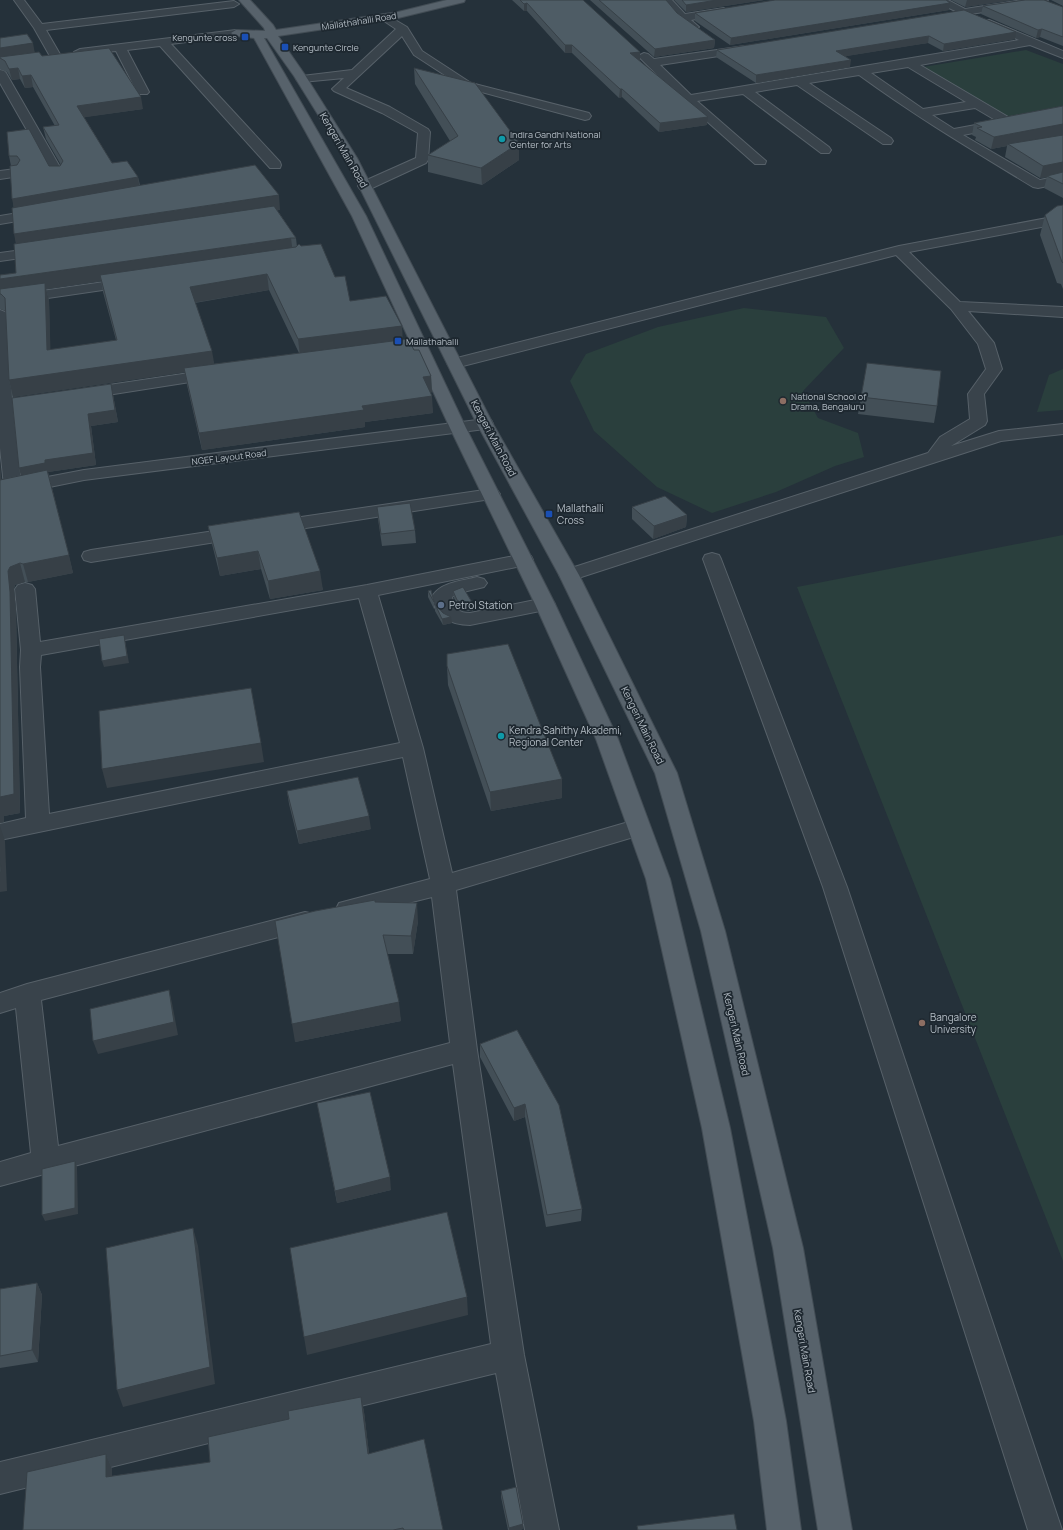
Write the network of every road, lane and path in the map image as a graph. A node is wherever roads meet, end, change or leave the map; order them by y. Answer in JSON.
{"nodes":[{"id":1,"x":19,"y":0,"type":"edge"},
{"id":2,"x":244,"y":0,"type":"edge"},
{"id":3,"x":433,"y":0,"type":"edge"},
{"id":4,"x":460,"y":0,"type":"edge"},
{"id":5,"x":666,"y":0,"type":"edge"},
{"id":6,"x":940,"y":0,"type":"edge"},
{"id":7,"x":1042,"y":2,"type":"edge"},
{"id":8,"x":235,"y":5,"type":"edge"},
{"id":9,"x":734,"y":10,"type":"edge"},
{"id":10,"x":964,"y":12,"type":"junction"},
{"id":11,"x":948,"y":15,"type":"edge"},
{"id":12,"x":385,"y":17,"type":"junction"},
{"id":13,"x":682,"y":18,"type":"junction"},
{"id":14,"x":40,"y":28,"type":"junction"},
{"id":15,"x":403,"y":29,"type":"junction"},
{"id":16,"x":260,"y":30,"type":"junction"},
{"id":17,"x":236,"y":33,"type":"joint"},
{"id":18,"x":705,"y":35,"type":"edge"},
{"id":19,"x":1033,"y":41,"type":"junction"},
{"id":20,"x":163,"y":42,"type":"junction"},
{"id":21,"x":716,"y":43,"type":"dead end"},
{"id":22,"x":759,"y":46,"type":"edge"},
{"id":23,"x":120,"y":47,"type":"junction"},
{"id":24,"x":634,"y":47,"type":"edge"},
{"id":25,"x":728,"y":52,"type":"junction"},
{"id":26,"x":1063,"y":55,"type":"edge"},
{"id":27,"x":55,"y":56,"type":"junction"},
{"id":28,"x":39,"y":58,"type":"edge"},
{"id":29,"x":652,"y":63,"type":"junction"},
{"id":30,"x":910,"y":63,"type":"junction"},
{"id":31,"x":861,"y":71,"type":"junction"},
{"id":32,"x":0,"y":73,"type":"edge"},
{"id":33,"x":355,"y":73,"type":"junction"},
{"id":34,"x":302,"y":79,"type":"junction"},
{"id":35,"x":799,"y":81,"type":"junction"},
{"id":36,"x":746,"y":90,"type":"junction"},
{"id":37,"x":143,"y":92,"type":"dead end"},
{"id":38,"x":688,"y":99,"type":"junction"},
{"id":39,"x":977,"y":104,"type":"junction"},
{"id":40,"x":1063,"y":112,"type":"edge"},
{"id":41,"x":921,"y":113,"type":"junction"},
{"id":42,"x":585,"y":116,"type":"dead end"},
{"id":43,"x":1007,"y":122,"type":"junction"},
{"id":44,"x":952,"y":133,"type":"junction"},
{"id":45,"x":887,"y":141,"type":"dead end"},
{"id":46,"x":825,"y":150,"type":"dead end"},
{"id":47,"x":1010,"y":150,"type":"edge"},
{"id":48,"x":988,"y":154,"type":"junction"},
{"id":49,"x":760,"y":161,"type":"dead end"},
{"id":50,"x":275,"y":165,"type":"dead end"},
{"id":51,"x":15,"y":173,"type":"edge"},
{"id":52,"x":58,"y":174,"type":"edge"},
{"id":53,"x":0,"y":175,"type":"edge"},
{"id":54,"x":1063,"y":179,"type":"edge"},
{"id":55,"x":365,"y":186,"type":"junction"},
{"id":56,"x":54,"y":211,"type":"edge"},
{"id":57,"x":1063,"y":219,"type":"edge"},
{"id":58,"x":0,"y":220,"type":"edge"},
{"id":59,"x":55,"y":249,"type":"edge"},
{"id":60,"x":899,"y":250,"type":"junction"},
{"id":61,"x":0,"y":258,"type":"edge"},
{"id":62,"x":147,"y":280,"type":"edge"},
{"id":63,"x":0,"y":301,"type":"edge"},
{"id":64,"x":956,"y":306,"type":"junction"},
{"id":65,"x":1063,"y":312,"type":"edge"},
{"id":66,"x":0,"y":315,"type":"edge"},
{"id":67,"x":455,"y":363,"type":"junction"},
{"id":68,"x":233,"y":372,"type":"edge"},
{"id":69,"x":4,"y":405,"type":"junction"},
{"id":70,"x":485,"y":424,"type":"junction"},
{"id":71,"x":458,"y":428,"type":"junction"},
{"id":72,"x":1063,"y":429,"type":"edge"},
{"id":73,"x":932,"y":458,"type":"junction"},
{"id":74,"x":6,"y":490,"type":"edge"},
{"id":75,"x":491,"y":494,"type":"junction"},
{"id":76,"x":90,"y":556,"type":"dead end"},
{"id":77,"x":712,"y":559,"type":"dead end"},
{"id":78,"x":527,"y":566,"type":"junction"},
{"id":79,"x":569,"y":575,"type":"junction"},
{"id":80,"x":25,"y":589,"type":"dead end"},
{"id":81,"x":366,"y":591,"type":"junction"},
{"id":82,"x":546,"y":604,"type":"junction"},
{"id":83,"x":31,"y":650,"type":"junction"},
{"id":84,"x":412,"y":748,"type":"junction"},
{"id":85,"x":38,"y":826,"type":"junction"},
{"id":86,"x":639,"y":827,"type":"junction"},
{"id":87,"x":0,"y":832,"type":"edge"},
{"id":88,"x":443,"y":885,"type":"junction"},
{"id":89,"x":27,"y":994,"type":"junction"},
{"id":90,"x":0,"y":1003,"type":"edge"},
{"id":91,"x":464,"y":1050,"type":"junction"},
{"id":92,"x":46,"y":1162,"type":"junction"},
{"id":93,"x":0,"y":1174,"type":"edge"},
{"id":94,"x":508,"y":1355,"type":"junction"},
{"id":95,"x":0,"y":1478,"type":"edge"},
{"id":96,"x":542,"y":1530,"type":"edge"},
{"id":97,"x":784,"y":1530,"type":"edge"},
{"id":98,"x":835,"y":1530,"type":"edge"},
{"id":99,"x":1045,"y":1530,"type":"edge"}],
"edges":[{"from":1,"to":14,"type":"street"},
{"from":2,"to":16,"type":"main road","name":"Kengeri Main Road"},
{"from":3,"to":16,"type":"main road","name":"Mallathahalli Road"},
{"from":4,"to":12,"type":"main road","name":"Mallathahalli Road"},
{"from":5,"to":13,"type":"street"},
{"from":6,"to":10,"type":"street"},
{"from":7,"to":10,"type":"street"},
{"from":8,"to":14,"type":"street"},
{"from":9,"to":13,"type":"street"},
{"from":10,"to":11,"type":"street"},
{"from":10,"to":19,"type":"street"},
{"from":12,"to":15,"type":"street"},
{"from":12,"to":16,"type":"main road","name":"Mallathahalli Road"},
{"from":13,"to":18,"type":"street"},
{"from":14,"to":27,"type":"street"},
{"from":15,"to":33,"type":"street"},
{"from":15,"to":42,"type":"street"},
{"from":16,"to":17,"type":"main road"},
{"from":16,"to":34,"type":"main road","name":"Kengeri Main Road"},
{"from":16,"to":71,"type":"main road","name":"Kengeri Main Road"},
{"from":17,"to":20,"type":"street"},
{"from":19,"to":26,"type":"street"},
{"from":19,"to":30,"type":"street"},
{"from":20,"to":23,"type":"street"},
{"from":20,"to":50,"type":"street"},
{"from":21,"to":25,"type":"street"},
{"from":22,"to":25,"type":"street"},
{"from":23,"to":27,"type":"street"},
{"from":23,"to":37,"type":"street"},
{"from":24,"to":29,"type":"street"},
{"from":25,"to":29,"type":"street"},
{"from":27,"to":28,"type":"street"},
{"from":29,"to":38,"type":"street"},
{"from":30,"to":31,"type":"street"},
{"from":30,"to":39,"type":"street"},
{"from":31,"to":35,"type":"street"},
{"from":31,"to":41,"type":"street"},
{"from":32,"to":52,"type":"street"},
{"from":33,"to":34,"type":"street"},
{"from":33,"to":55,"type":"street"},
{"from":34,"to":55,"type":"main road","name":"Kengeri Main Road"},
{"from":35,"to":36,"type":"street"},
{"from":35,"to":45,"type":"street"},
{"from":36,"to":38,"type":"street"},
{"from":36,"to":46,"type":"street"},
{"from":38,"to":49,"type":"street"},
{"from":39,"to":41,"type":"street"},
{"from":39,"to":43,"type":"street"},
{"from":40,"to":43,"type":"street"},
{"from":41,"to":44,"type":"street"},
{"from":43,"to":44,"type":"street"},
{"from":44,"to":48,"type":"street"},
{"from":47,"to":48,"type":"street"},
{"from":48,"to":54,"type":"street"},
{"from":51,"to":53,"type":"street"},
{"from":55,"to":67,"type":"main road","name":"Kengeri Main Road"},
{"from":56,"to":58,"type":"street"},
{"from":57,"to":60,"type":"street"},
{"from":59,"to":61,"type":"street"},
{"from":60,"to":64,"type":"street"},
{"from":60,"to":67,"type":"street"},
{"from":62,"to":63,"type":"street"},
{"from":64,"to":65,"type":"street"},
{"from":64,"to":73,"type":"street"},
{"from":66,"to":69,"type":"street"},
{"from":67,"to":70,"type":"main road","name":"Kengeri Main Road"},
{"from":68,"to":69,"type":"street"},
{"from":69,"to":74,"type":"street"},
{"from":70,"to":71,"type":"street","name":"NGEF Layout Road"},
{"from":70,"to":79,"type":"main road","name":"Kengeri Main Road"},
{"from":71,"to":74,"type":"street","name":"NGEF Layout Road"},
{"from":71,"to":75,"type":"main road","name":"Kengeri Main Road"},
{"from":72,"to":73,"type":"street"},
{"from":73,"to":79,"type":"street"},
{"from":75,"to":76,"type":"street"},
{"from":75,"to":78,"type":"main road","name":"Kengeri Main Road"},
{"from":77,"to":99,"type":"street"},
{"from":78,"to":81,"type":"street"},
{"from":78,"to":82,"type":"main road","name":"Kengeri Main Road"},
{"from":78,"to":82,"type":"street"},
{"from":79,"to":98,"type":"main road","name":"Kengeri Main Road"},
{"from":80,"to":83,"type":"street"},
{"from":81,"to":83,"type":"street"},
{"from":81,"to":84,"type":"street"},
{"from":82,"to":86,"type":"main road","name":"Kengeri Main Road"},
{"from":83,"to":85,"type":"street"},
{"from":84,"to":85,"type":"street"},
{"from":84,"to":88,"type":"street"},
{"from":85,"to":87,"type":"street"},
{"from":86,"to":88,"type":"street"},
{"from":86,"to":97,"type":"main road","name":"Kengeri Main Road"},
{"from":88,"to":89,"type":"street"},
{"from":88,"to":91,"type":"street"},
{"from":89,"to":90,"type":"street"},
{"from":89,"to":92,"type":"street"},
{"from":91,"to":92,"type":"street"},
{"from":91,"to":94,"type":"street"},
{"from":92,"to":93,"type":"street"},
{"from":94,"to":95,"type":"street"},
{"from":94,"to":96,"type":"street"}]}
